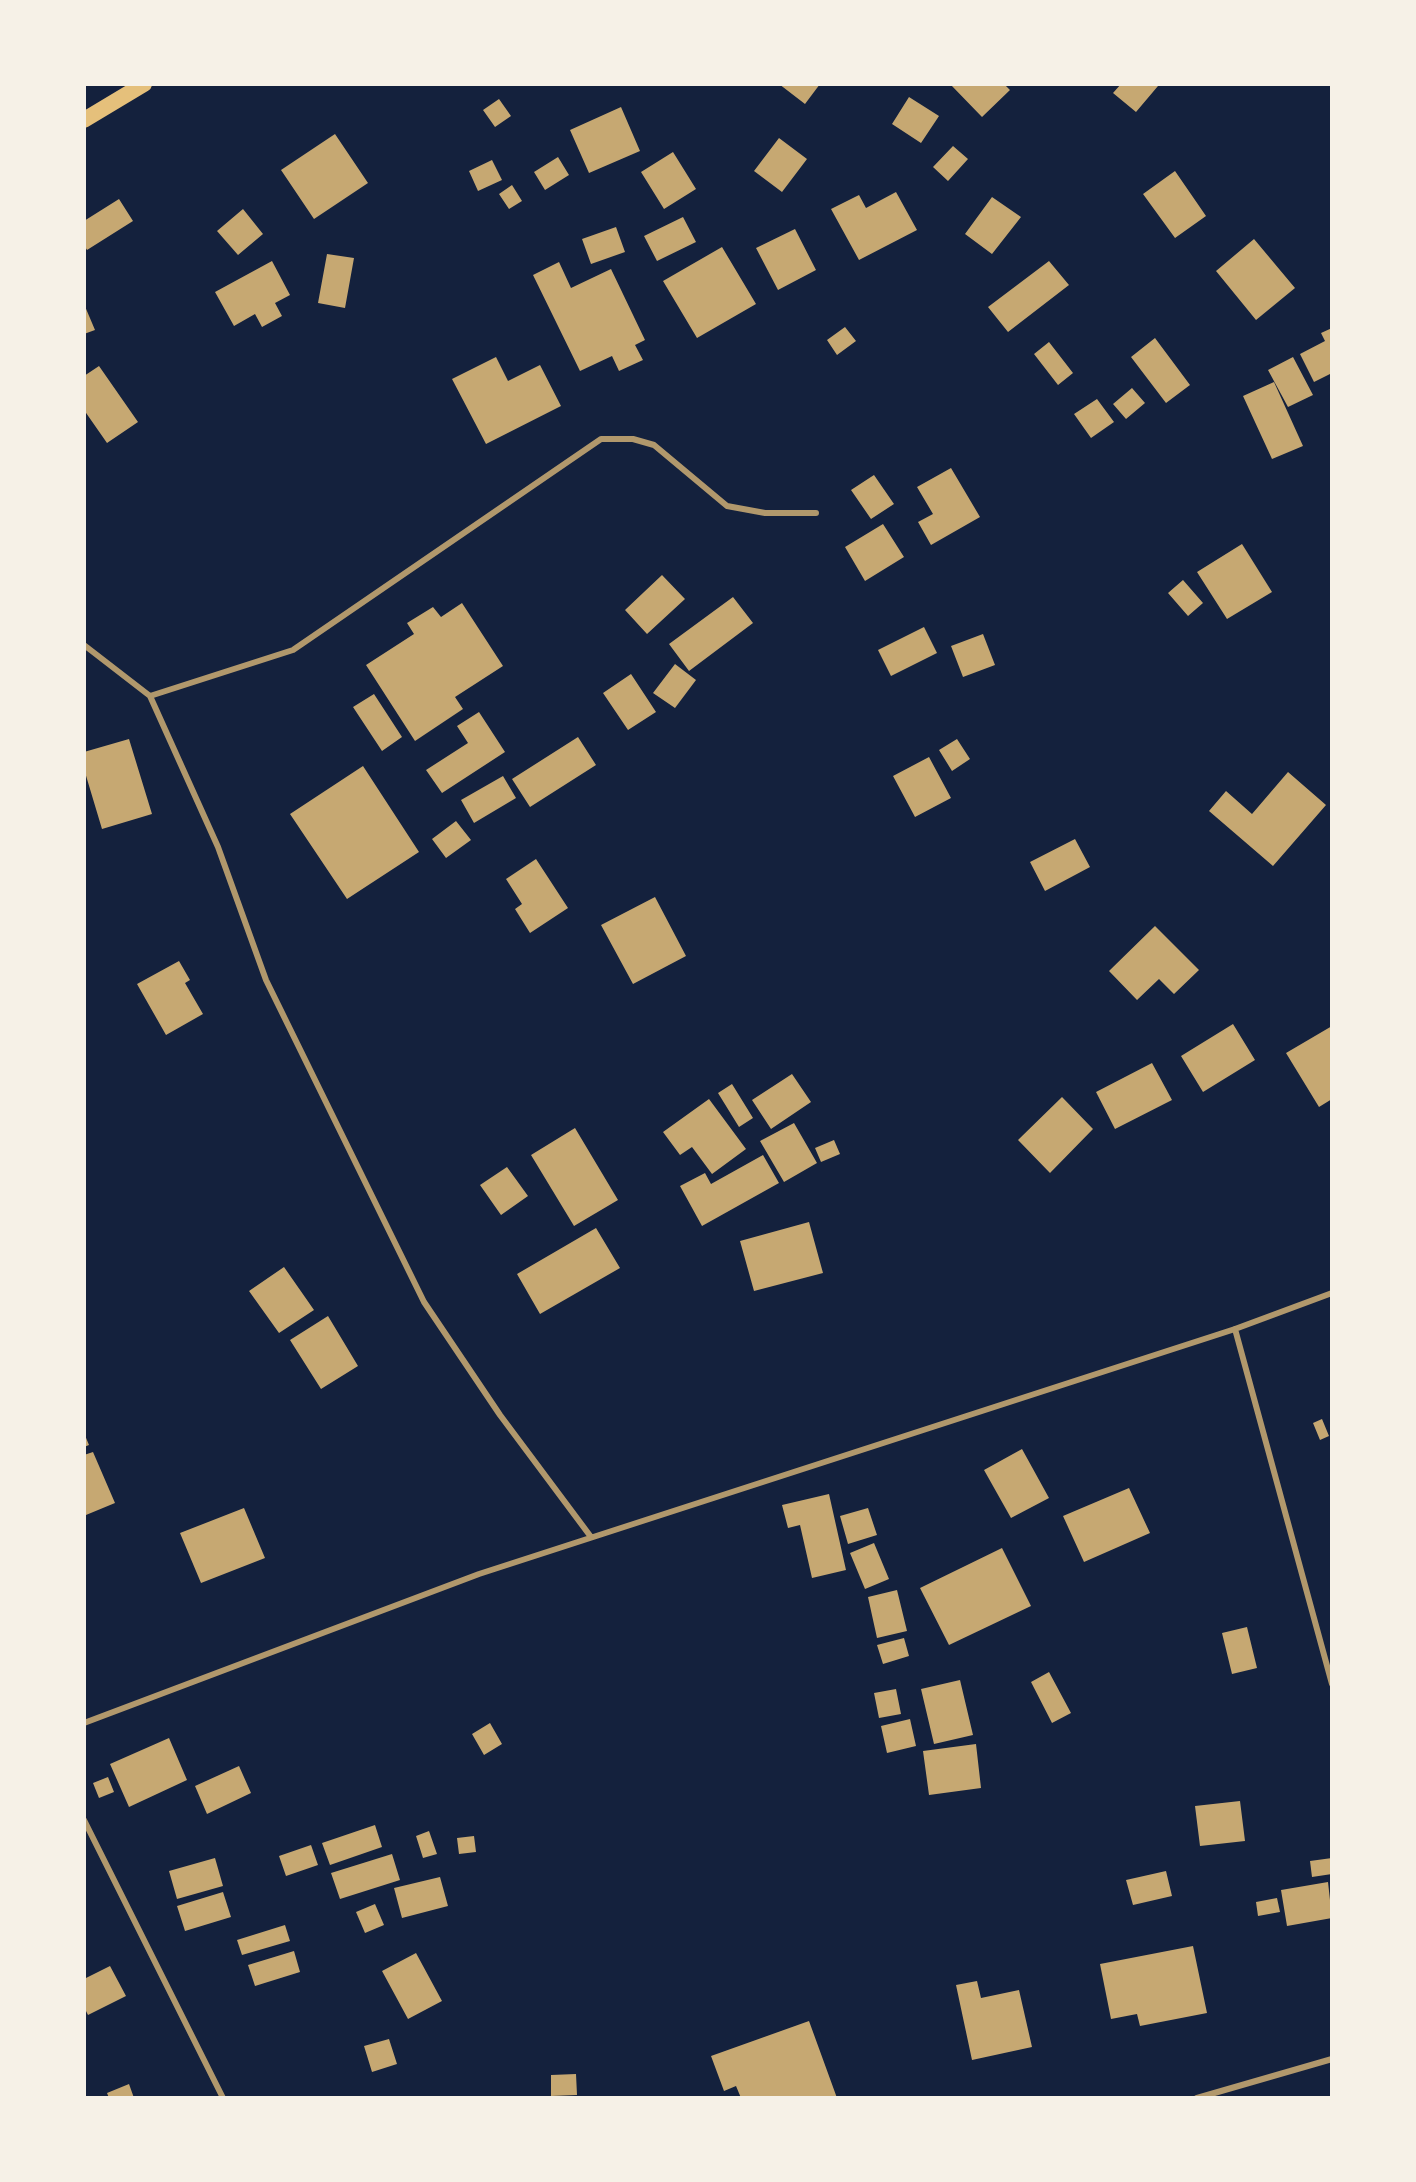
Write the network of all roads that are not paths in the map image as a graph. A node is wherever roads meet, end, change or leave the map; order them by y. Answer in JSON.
{"nodes":[{"id":1,"x":144,"y":84,"type":"edge"},
{"id":2,"x":84,"y":120,"type":"edge"},
{"id":3,"x":816,"y":513,"type":"dead end"},
{"id":4,"x":84,"y":645,"type":"edge"},
{"id":5,"x":150,"y":696,"type":"junction"},
{"id":6,"x":1332,"y":1293,"type":"edge"},
{"id":7,"x":1234,"y":1329,"type":"junction"},
{"id":8,"x":591,"y":1537,"type":"junction"},
{"id":9,"x":1332,"y":1684,"type":"edge"},
{"id":10,"x":84,"y":1723,"type":"edge"},
{"id":11,"x":84,"y":1820,"type":"edge"},
{"id":12,"x":1332,"y":2059,"type":"edge"},
{"id":13,"x":223,"y":2098,"type":"edge"},
{"id":14,"x":1197,"y":2098,"type":"edge"}],
"edges":[{"from":1,"to":2,"type":"highway"},
{"from":3,"to":5,"type":"street"},
{"from":4,"to":5,"type":"street"},
{"from":5,"to":8,"type":"street"},
{"from":6,"to":7,"type":"street"},
{"from":7,"to":8,"type":"street"},
{"from":7,"to":9,"type":"street"},
{"from":8,"to":10,"type":"street"},
{"from":11,"to":13,"type":"street"},
{"from":12,"to":14,"type":"street"}]}
